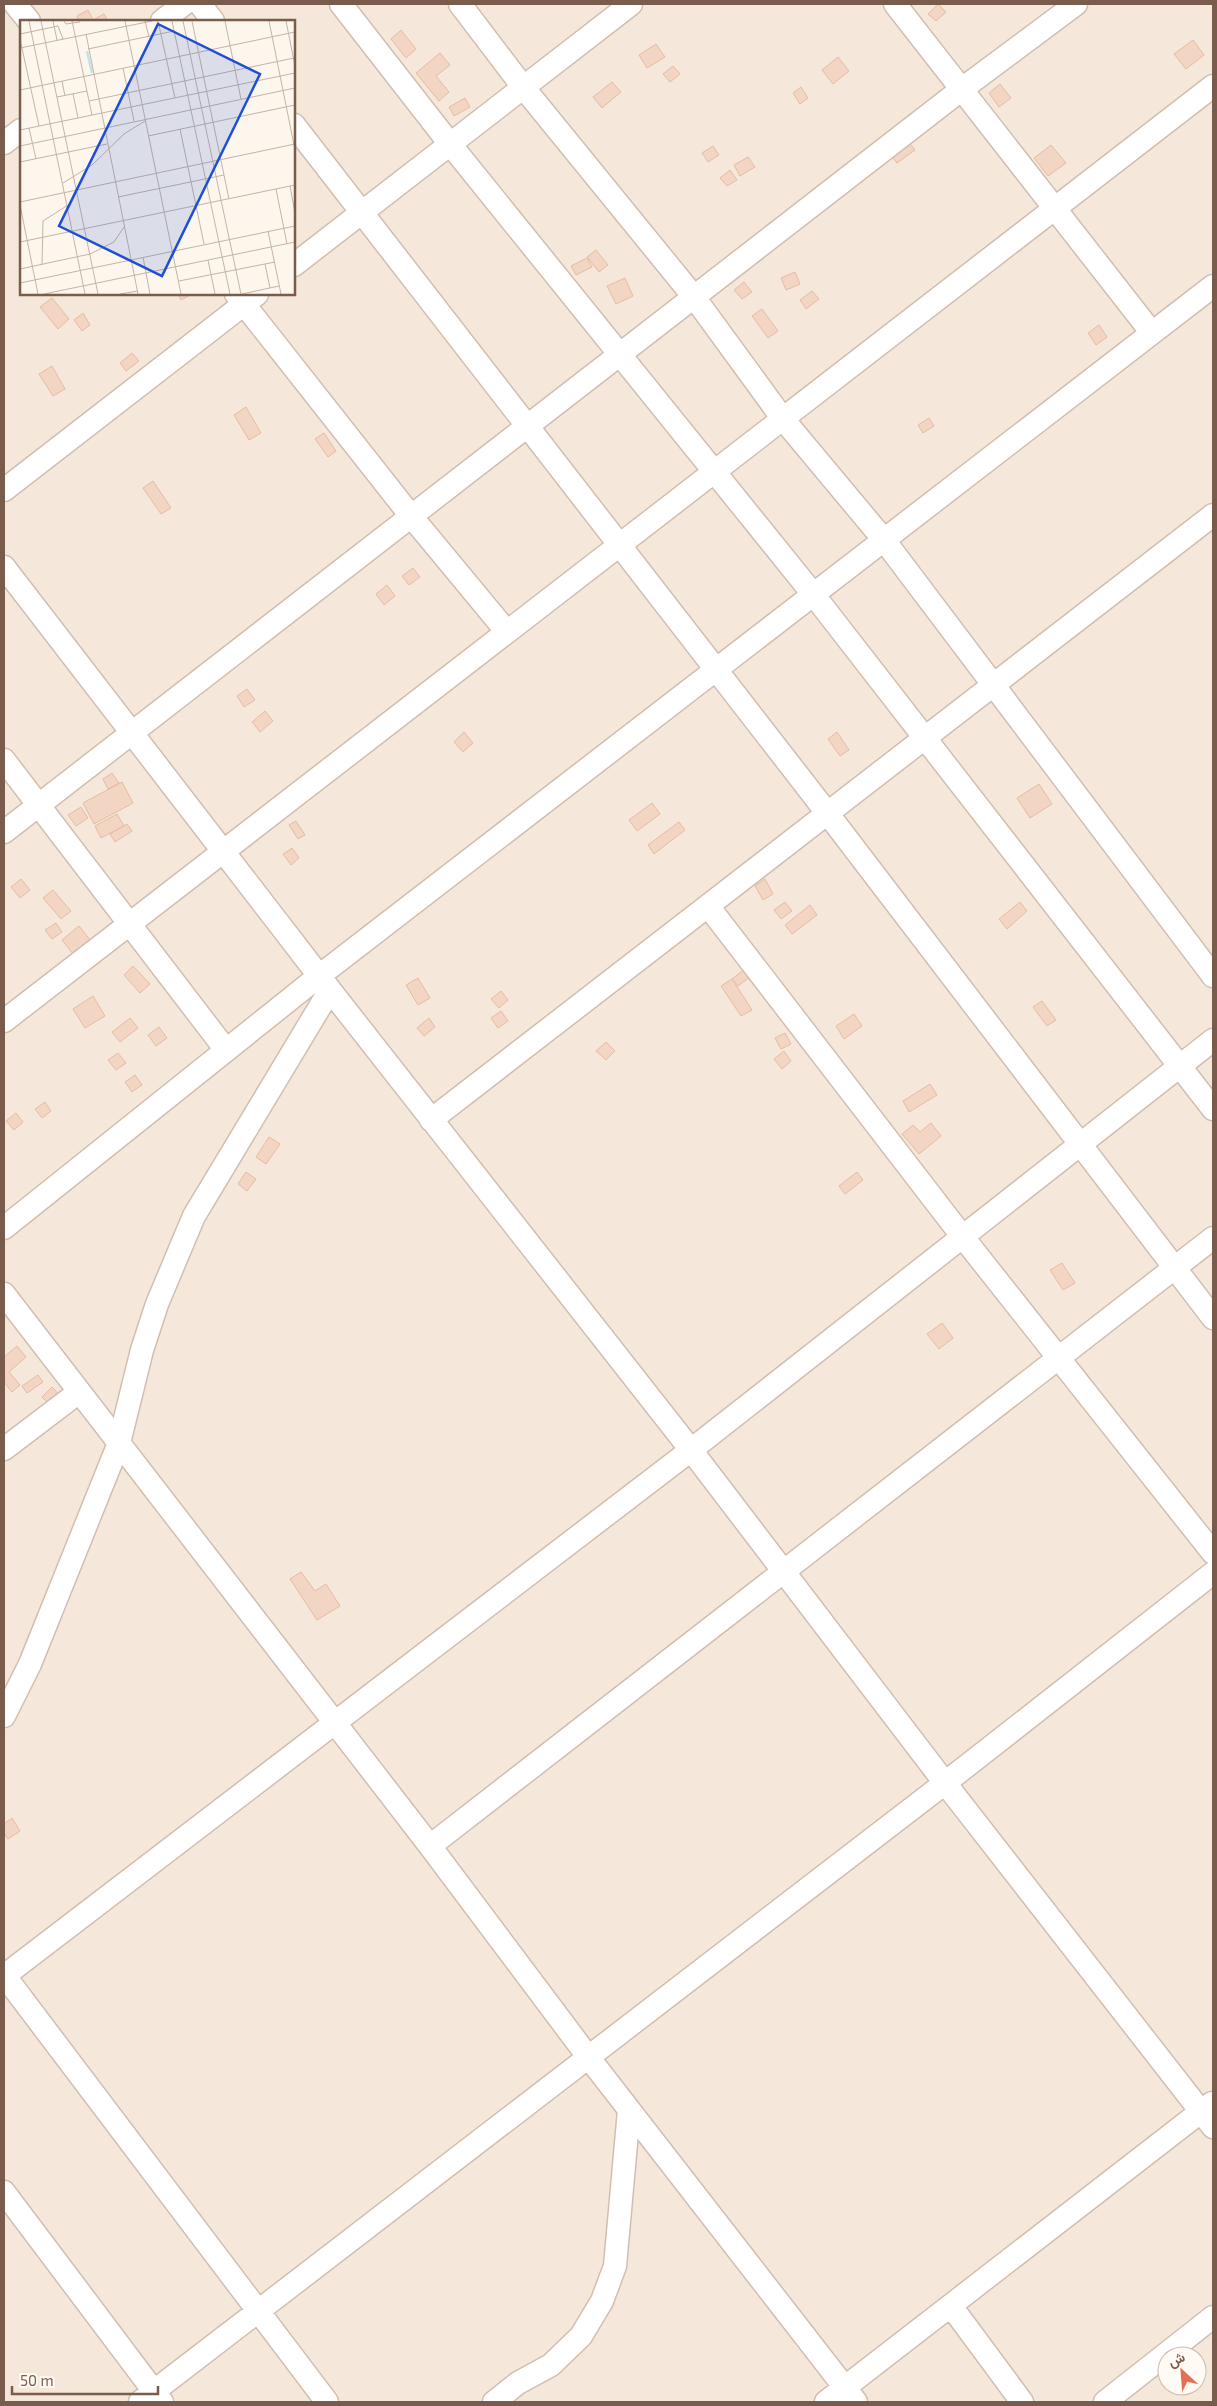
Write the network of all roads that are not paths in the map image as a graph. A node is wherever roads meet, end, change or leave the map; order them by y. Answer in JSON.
{"nodes":[{"id":1,"x":16,"y":4,"type":"edge"},
{"id":2,"x":184,"y":4,"type":"edge"},
{"id":3,"x":200,"y":4,"type":"edge"},
{"id":4,"x":341,"y":4,"type":"edge"},
{"id":5,"x":460,"y":4,"type":"edge"},
{"id":6,"x":631,"y":4,"type":"edge"},
{"id":7,"x":895,"y":4,"type":"edge"},
{"id":8,"x":1076,"y":4,"type":"edge"},
{"id":9,"x":28,"y":20,"type":"edge"},
{"id":10,"x":163,"y":20,"type":"edge"},
{"id":11,"x":212,"y":20,"type":"edge"},
{"id":12,"x":1213,"y":86,"type":"edge"},
{"id":13,"x":523,"y":87,"type":"junction"},
{"id":14,"x":962,"y":89,"type":"junction"},
{"id":15,"x":295,"y":126,"type":"edge"},
{"id":16,"x":20,"y":131,"type":"edge"},
{"id":17,"x":4,"y":143,"type":"edge"},
{"id":18,"x":450,"y":144,"type":"junction"},
{"id":19,"x":1054,"y":208,"type":"junction"},
{"id":20,"x":361,"y":212,"type":"junction"},
{"id":21,"x":295,"y":264,"type":"edge"},
{"id":22,"x":1213,"y":286,"type":"edge"},
{"id":23,"x":246,"y":297,"type":"edge"},
{"id":24,"x":694,"y":297,"type":"junction"},
{"id":25,"x":1152,"y":333,"type":"junction"},
{"id":26,"x":620,"y":354,"type":"junction"},
{"id":27,"x":783,"y":419,"type":"junction"},
{"id":28,"x":527,"y":426,"type":"junction"},
{"id":29,"x":715,"y":470,"type":"junction"},
{"id":30,"x":4,"y":490,"type":"edge"},
{"id":31,"x":1213,"y":515,"type":"edge"},
{"id":32,"x":411,"y":516,"type":"junction"},
{"id":33,"x":884,"y":540,"type":"junction"},
{"id":34,"x":619,"y":545,"type":"junction"},
{"id":35,"x":4,"y":567,"type":"edge"},
{"id":36,"x":814,"y":594,"type":"junction"},
{"id":37,"x":507,"y":632,"type":"junction"},
{"id":38,"x":716,"y":670,"type":"junction"},
{"id":39,"x":994,"y":685,"type":"junction"},
{"id":40,"x":132,"y":733,"type":"junction"},
{"id":41,"x":925,"y":738,"type":"junction"},
{"id":42,"x":4,"y":760,"type":"edge"},
{"id":43,"x":39,"y":805,"type":"junction"},
{"id":44,"x":828,"y":814,"type":"junction"},
{"id":45,"x":4,"y":832,"type":"edge"},
{"id":46,"x":223,"y":852,"type":"junction"},
{"id":47,"x":708,"y":906,"type":"junction"},
{"id":48,"x":130,"y":924,"type":"junction"},
{"id":49,"x":1213,"y":976,"type":"edge"},
{"id":50,"x":324,"y":983,"type":"junction"},
{"id":51,"x":4,"y":1021,"type":"edge"},
{"id":52,"x":1213,"y":1040,"type":"edge"},
{"id":53,"x":226,"y":1050,"type":"junction"},
{"id":54,"x":1181,"y":1065,"type":"junction"},
{"id":55,"x":1213,"y":1109,"type":"edge"},
{"id":56,"x":431,"y":1120,"type":"junction"},
{"id":57,"x":1081,"y":1144,"type":"junction"},
{"id":58,"x":4,"y":1228,"type":"edge"},
{"id":59,"x":962,"y":1236,"type":"junction"},
{"id":60,"x":1213,"y":1238,"type":"edge"},
{"id":61,"x":1175,"y":1268,"type":"junction"},
{"id":62,"x":4,"y":1294,"type":"edge"},
{"id":63,"x":1213,"y":1318,"type":"edge"},
{"id":64,"x":1060,"y":1359,"type":"junction"},
{"id":65,"x":79,"y":1392,"type":"junction"},
{"id":66,"x":119,"y":1443,"type":"junction"},
{"id":67,"x":4,"y":1449,"type":"edge"},
{"id":68,"x":691,"y":1450,"type":"junction"},
{"id":69,"x":1213,"y":1553,"type":"edge"},
{"id":70,"x":783,"y":1570,"type":"junction"},
{"id":71,"x":1213,"y":1573,"type":"edge"},
{"id":72,"x":4,"y":1716,"type":"edge"},
{"id":73,"x":335,"y":1723,"type":"junction"},
{"id":74,"x":945,"y":1783,"type":"junction"},
{"id":75,"x":430,"y":1846,"type":"junction"},
{"id":76,"x":4,"y":1976,"type":"edge"},
{"id":77,"x":589,"y":2058,"type":"junction"},
{"id":78,"x":629,"y":2110,"type":"junction"},
{"id":79,"x":1209,"y":2113,"type":"edge"},
{"id":80,"x":4,"y":2192,"type":"edge"},
{"id":81,"x":951,"y":2306,"type":"junction"},
{"id":82,"x":258,"y":2312,"type":"junction"},
{"id":83,"x":1213,"y":2317,"type":"edge"},
{"id":84,"x":850,"y":2395,"type":"edge"},
{"id":85,"x":152,"y":2399,"type":"edge"},
{"id":86,"x":327,"y":2402,"type":"edge"},
{"id":87,"x":494,"y":2402,"type":"edge"},
{"id":88,"x":826,"y":2402,"type":"edge"},
{"id":89,"x":1022,"y":2402,"type":"edge"},
{"id":90,"x":1105,"y":2402,"type":"edge"}],
"edges":[{"from":1,"to":9,"type":"street"},
{"from":2,"to":10,"type":"street"},
{"from":3,"to":11,"type":"street"},
{"from":4,"to":18,"type":"street"},
{"from":5,"to":13,"type":"street"},
{"from":6,"to":13,"type":"street"},
{"from":7,"to":14,"type":"street"},
{"from":8,"to":14,"type":"street"},
{"from":12,"to":19,"type":"street"},
{"from":13,"to":18,"type":"street"},
{"from":13,"to":24,"type":"street"},
{"from":14,"to":19,"type":"street"},
{"from":14,"to":24,"type":"street"},
{"from":15,"to":20,"type":"street"},
{"from":16,"to":17,"type":"street"},
{"from":18,"to":20,"type":"street"},
{"from":18,"to":26,"type":"street"},
{"from":19,"to":25,"type":"street"},
{"from":19,"to":27,"type":"street"},
{"from":20,"to":21,"type":"street"},
{"from":20,"to":28,"type":"street"},
{"from":22,"to":25,"type":"street"},
{"from":23,"to":30,"type":"street"},
{"from":23,"to":32,"type":"street"},
{"from":24,"to":26,"type":"street"},
{"from":24,"to":27,"type":"street"},
{"from":25,"to":33,"type":"street"},
{"from":26,"to":28,"type":"street"},
{"from":26,"to":29,"type":"street"},
{"from":27,"to":29,"type":"street"},
{"from":27,"to":33,"type":"street"},
{"from":28,"to":32,"type":"street"},
{"from":28,"to":34,"type":"street"},
{"from":29,"to":34,"type":"street"},
{"from":29,"to":36,"type":"street"},
{"from":31,"to":39,"type":"street"},
{"from":32,"to":37,"type":"street"},
{"from":32,"to":40,"type":"street"},
{"from":33,"to":36,"type":"street"},
{"from":33,"to":39,"type":"street"},
{"from":34,"to":37,"type":"street"},
{"from":34,"to":38,"type":"street"},
{"from":35,"to":40,"type":"street"},
{"from":36,"to":38,"type":"street"},
{"from":36,"to":41,"type":"street"},
{"from":37,"to":46,"type":"street"},
{"from":38,"to":44,"type":"street"},
{"from":38,"to":50,"type":"street"},
{"from":39,"to":41,"type":"street"},
{"from":39,"to":49,"type":"street"},
{"from":40,"to":43,"type":"street"},
{"from":40,"to":46,"type":"street"},
{"from":41,"to":44,"type":"street"},
{"from":41,"to":54,"type":"street"},
{"from":42,"to":43,"type":"street"},
{"from":43,"to":45,"type":"street"},
{"from":43,"to":48,"type":"street"},
{"from":44,"to":47,"type":"street"},
{"from":44,"to":57,"type":"street"},
{"from":46,"to":48,"type":"street"},
{"from":46,"to":50,"type":"street"},
{"from":47,"to":56,"type":"street"},
{"from":47,"to":59,"type":"street"},
{"from":48,"to":51,"type":"street"},
{"from":48,"to":53,"type":"street"},
{"from":50,"to":53,"type":"street"},
{"from":50,"to":56,"type":"street"},
{"from":50,"to":66,"type":"street"},
{"from":52,"to":54,"type":"street"},
{"from":53,"to":58,"type":"street"},
{"from":54,"to":55,"type":"street"},
{"from":54,"to":57,"type":"street"},
{"from":56,"to":68,"type":"street"},
{"from":57,"to":59,"type":"street"},
{"from":57,"to":61,"type":"street"},
{"from":59,"to":64,"type":"street"},
{"from":59,"to":68,"type":"street"},
{"from":60,"to":61,"type":"street"},
{"from":61,"to":63,"type":"street"},
{"from":61,"to":64,"type":"street"},
{"from":62,"to":65,"type":"street"},
{"from":64,"to":69,"type":"street"},
{"from":64,"to":70,"type":"street"},
{"from":65,"to":66,"type":"street"},
{"from":65,"to":67,"type":"street"},
{"from":66,"to":72,"type":"street"},
{"from":66,"to":73,"type":"street"},
{"from":68,"to":70,"type":"street"},
{"from":68,"to":73,"type":"street"},
{"from":70,"to":74,"type":"street"},
{"from":70,"to":75,"type":"street"},
{"from":71,"to":74,"type":"street"},
{"from":73,"to":75,"type":"street"},
{"from":73,"to":76,"type":"street"},
{"from":74,"to":77,"type":"street"},
{"from":74,"to":79,"type":"street"},
{"from":75,"to":77,"type":"street"},
{"from":76,"to":82,"type":"street"},
{"from":77,"to":78,"type":"street"},
{"from":77,"to":82,"type":"street"},
{"from":78,"to":84,"type":"street"},
{"from":78,"to":87,"type":"street"},
{"from":79,"to":81,"type":"street"},
{"from":80,"to":85,"type":"street"},
{"from":81,"to":84,"type":"street"},
{"from":81,"to":89,"type":"street"},
{"from":82,"to":85,"type":"street"},
{"from":82,"to":86,"type":"street"},
{"from":83,"to":90,"type":"street"},
{"from":84,"to":88,"type":"street"}]}
